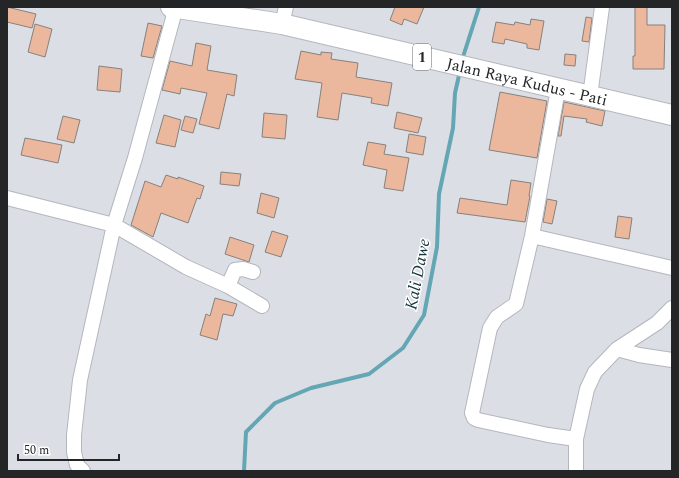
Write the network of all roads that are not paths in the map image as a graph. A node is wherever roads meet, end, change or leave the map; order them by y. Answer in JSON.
{"nodes":[{"id":1,"x":174,"y":7,"type":"edge"},
{"id":2,"x":602,"y":7,"type":"edge"},
{"id":3,"x":284,"y":16,"type":"edge"},
{"id":4,"x":558,"y":89,"type":"junction"},
{"id":5,"x":590,"y":96,"type":"junction"},
{"id":6,"x":672,"y":114,"type":"edge"},
{"id":7,"x":7,"y":198,"type":"edge"},
{"id":8,"x":114,"y":225,"type":"junction"},
{"id":9,"x":532,"y":236,"type":"junction"},
{"id":10,"x":672,"y":268,"type":"edge"},
{"id":11,"x":253,"y":272,"type":"dead end"},
{"id":12,"x":228,"y":286,"type":"junction"},
{"id":13,"x":262,"y":306,"type":"dead end"},
{"id":14,"x":672,"y":308,"type":"edge"},
{"id":15,"x":617,"y":349,"type":"junction"},
{"id":16,"x":672,"y":360,"type":"edge"},
{"id":17,"x":576,"y":439,"type":"junction"},
{"id":18,"x":83,"y":471,"type":"edge"},
{"id":19,"x":576,"y":471,"type":"edge"}],
"edges":[{"from":1,"to":3,"type":"highway","name":"Jalan Raya Kudus - Pati","number":"1"},
{"from":1,"to":8,"type":"street"},
{"from":2,"to":5,"type":"street"},
{"from":3,"to":4,"type":"highway","name":"Jalan Raya Kudus - Pati","number":"1"},
{"from":4,"to":5,"type":"highway","name":"Jalan Raya Kudus - Pati","number":"1"},
{"from":4,"to":9,"type":"street"},
{"from":5,"to":6,"type":"highway","name":"Jalan Raya Kudus - Pati","number":"1"},
{"from":7,"to":8,"type":"street"},
{"from":8,"to":12,"type":"street"},
{"from":8,"to":18,"type":"street"},
{"from":9,"to":10,"type":"street"},
{"from":9,"to":17,"type":"street"},
{"from":11,"to":12,"type":"street"},
{"from":12,"to":13,"type":"street"},
{"from":14,"to":15,"type":"street"},
{"from":15,"to":16,"type":"street"},
{"from":15,"to":17,"type":"street"},
{"from":17,"to":19,"type":"street"}]}
